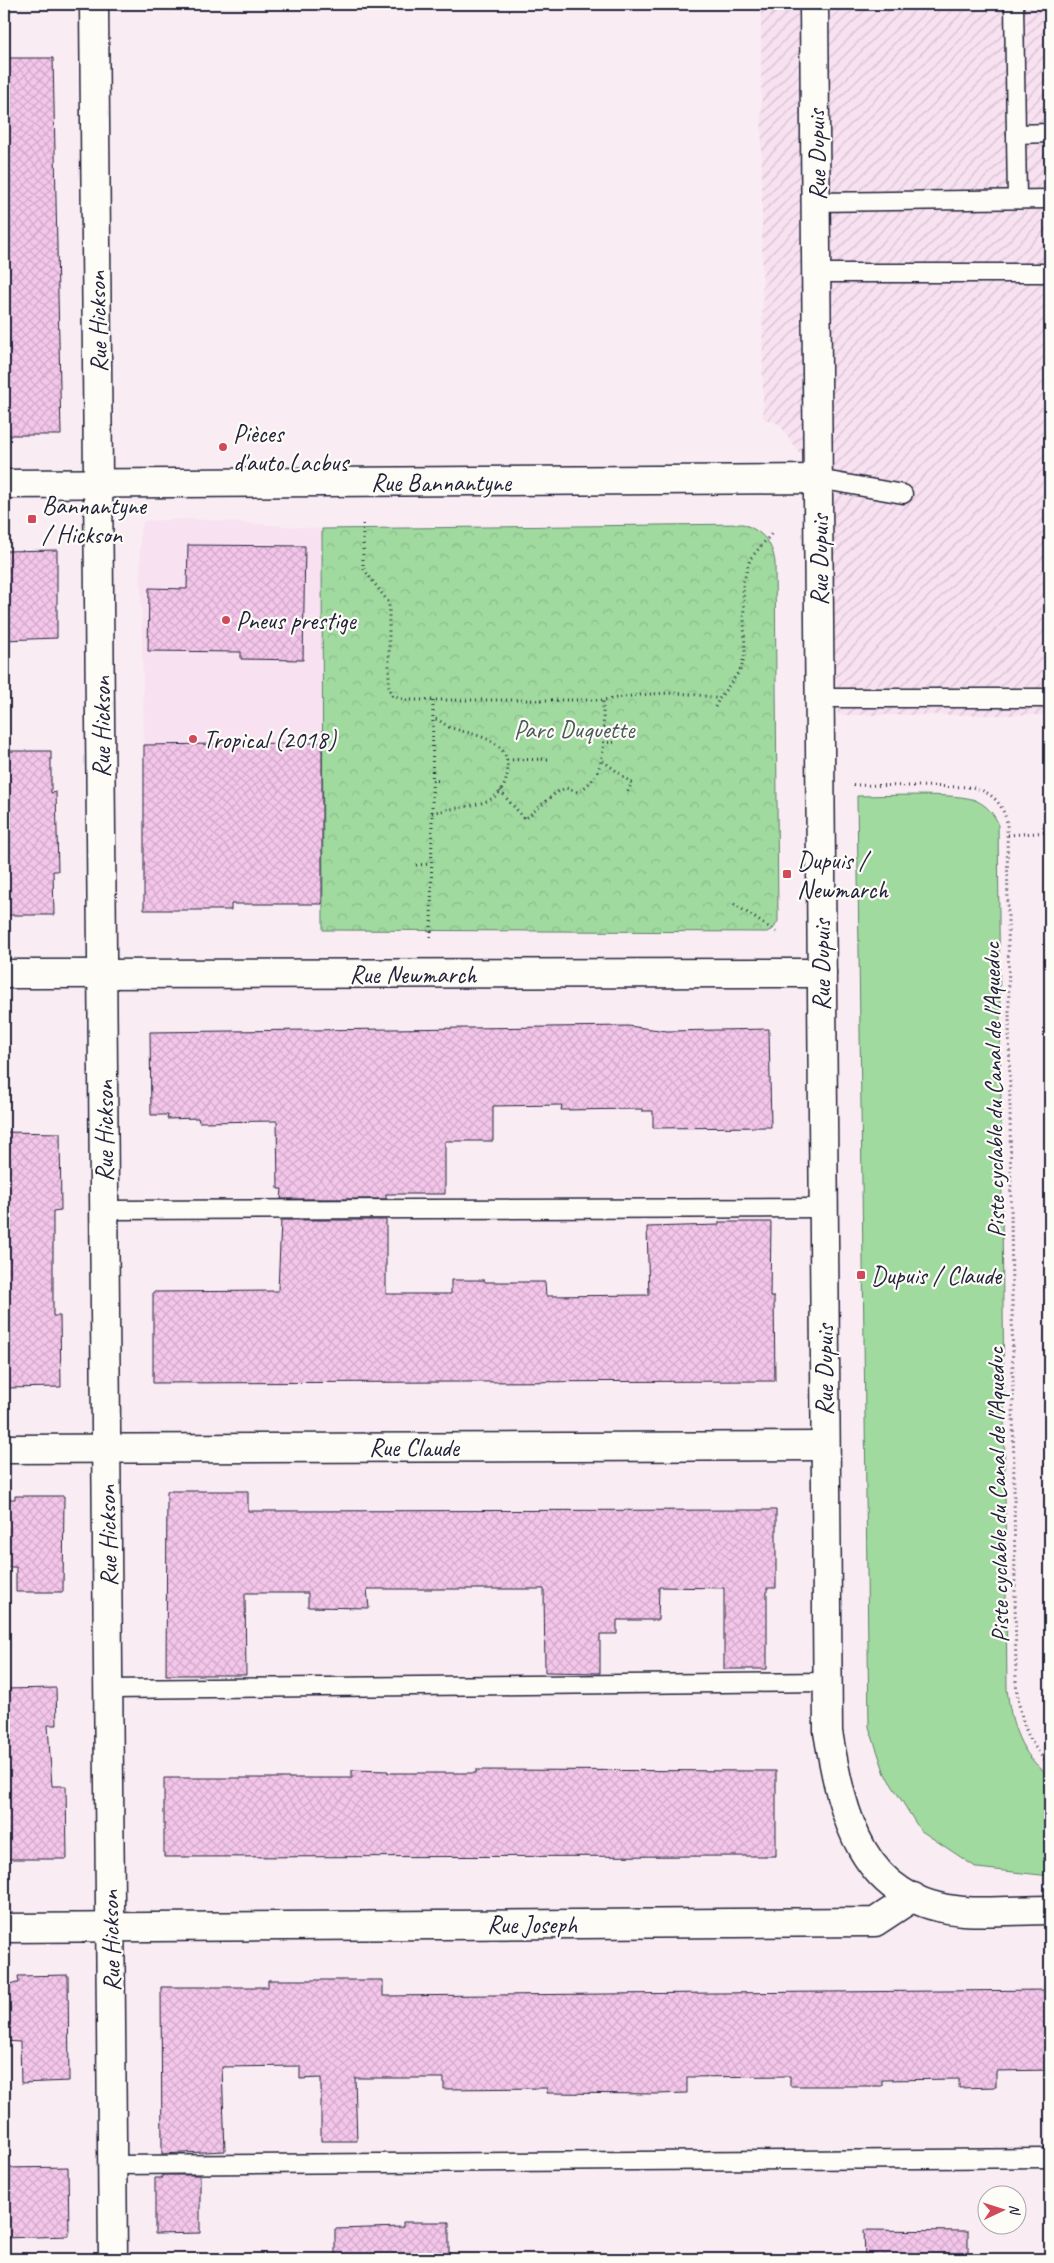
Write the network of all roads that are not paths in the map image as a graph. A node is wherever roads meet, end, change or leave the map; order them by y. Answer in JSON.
{"nodes":[{"id":1,"x":94,"y":4,"type":"edge"},
{"id":2,"x":814,"y":4,"type":"edge"},
{"id":3,"x":1014,"y":4,"type":"edge"},
{"id":4,"x":1016,"y":134,"type":"junction"},
{"id":5,"x":1050,"y":134,"type":"edge"},
{"id":6,"x":1017,"y":199,"type":"junction"},
{"id":7,"x":1050,"y":199,"type":"edge"},
{"id":8,"x":816,"y":202,"type":"junction"},
{"id":9,"x":817,"y":273,"type":"junction"},
{"id":10,"x":1050,"y":273,"type":"edge"},
{"id":11,"x":818,"y":479,"type":"junction"},
{"id":12,"x":4,"y":484,"type":"edge"},
{"id":13,"x":99,"y":484,"type":"junction"},
{"id":14,"x":903,"y":494,"type":"dead end"},
{"id":15,"x":819,"y":698,"type":"junction"},
{"id":16,"x":1050,"y":698,"type":"edge"},
{"id":17,"x":103,"y":973,"type":"junction"},
{"id":18,"x":822,"y":973,"type":"junction"},
{"id":19,"x":4,"y":974,"type":"edge"},
{"id":20,"x":823,"y":1208,"type":"junction"},
{"id":21,"x":105,"y":1210,"type":"junction"},
{"id":22,"x":824,"y":1446,"type":"junction"},
{"id":23,"x":106,"y":1448,"type":"junction"},
{"id":24,"x":4,"y":1449,"type":"edge"},
{"id":25,"x":827,"y":1682,"type":"junction"},
{"id":26,"x":108,"y":1689,"type":"junction"},
{"id":27,"x":913,"y":1898,"type":"junction"},
{"id":28,"x":1050,"y":1910,"type":"edge"},
{"id":29,"x":4,"y":1928,"type":"edge"},
{"id":30,"x":110,"y":1928,"type":"junction"},
{"id":31,"x":1050,"y":2158,"type":"edge"},
{"id":32,"x":112,"y":2165,"type":"junction"},
{"id":33,"x":113,"y":2259,"type":"edge"}],
"edges":[{"from":1,"to":13,"type":"street","name":"Rue Hickson"},
{"from":2,"to":8,"type":"street","name":"Rue Dupuis"},
{"from":3,"to":4,"type":"lane"},
{"from":4,"to":5,"type":"lane"},
{"from":4,"to":6,"type":"lane"},
{"from":6,"to":7,"type":"lane"},
{"from":6,"to":8,"type":"lane"},
{"from":8,"to":9,"type":"street","name":"Rue Dupuis"},
{"from":9,"to":10,"type":"lane"},
{"from":9,"to":11,"type":"street","name":"Rue Dupuis"},
{"from":11,"to":13,"type":"street","name":"Rue Bannantyne"},
{"from":11,"to":14,"type":"lane"},
{"from":11,"to":15,"type":"street","name":"Rue Dupuis"},
{"from":12,"to":13,"type":"street","name":"Rue Bannantyne"},
{"from":13,"to":17,"type":"street","name":"Rue Hickson"},
{"from":15,"to":16,"type":"lane"},
{"from":15,"to":18,"type":"street","name":"Rue Dupuis"},
{"from":17,"to":18,"type":"street","name":"Rue Newmarch"},
{"from":17,"to":19,"type":"street","name":"Rue Newmarch"},
{"from":17,"to":21,"type":"street","name":"Rue Hickson"},
{"from":18,"to":20,"type":"street","name":"Rue Dupuis"},
{"from":20,"to":21,"type":"lane"},
{"from":20,"to":22,"type":"street","name":"Rue Dupuis"},
{"from":21,"to":23,"type":"street","name":"Rue Hickson"},
{"from":22,"to":23,"type":"street","name":"Rue Claude"},
{"from":22,"to":25,"type":"street","name":"Rue Dupuis"},
{"from":23,"to":24,"type":"street","name":"Rue Claude"},
{"from":23,"to":26,"type":"street","name":"Rue Hickson"},
{"from":25,"to":26,"type":"lane"},
{"from":25,"to":27,"type":"street","name":"Rue Dupuis"},
{"from":26,"to":30,"type":"street","name":"Rue Hickson"},
{"from":27,"to":28,"type":"street"},
{"from":27,"to":30,"type":"street","name":"Rue Joseph"},
{"from":29,"to":30,"type":"street","name":"Rue Joseph"},
{"from":30,"to":32,"type":"street","name":"Rue Hickson"},
{"from":31,"to":32,"type":"lane"},
{"from":32,"to":33,"type":"street","name":"Rue Hickson"}]}
